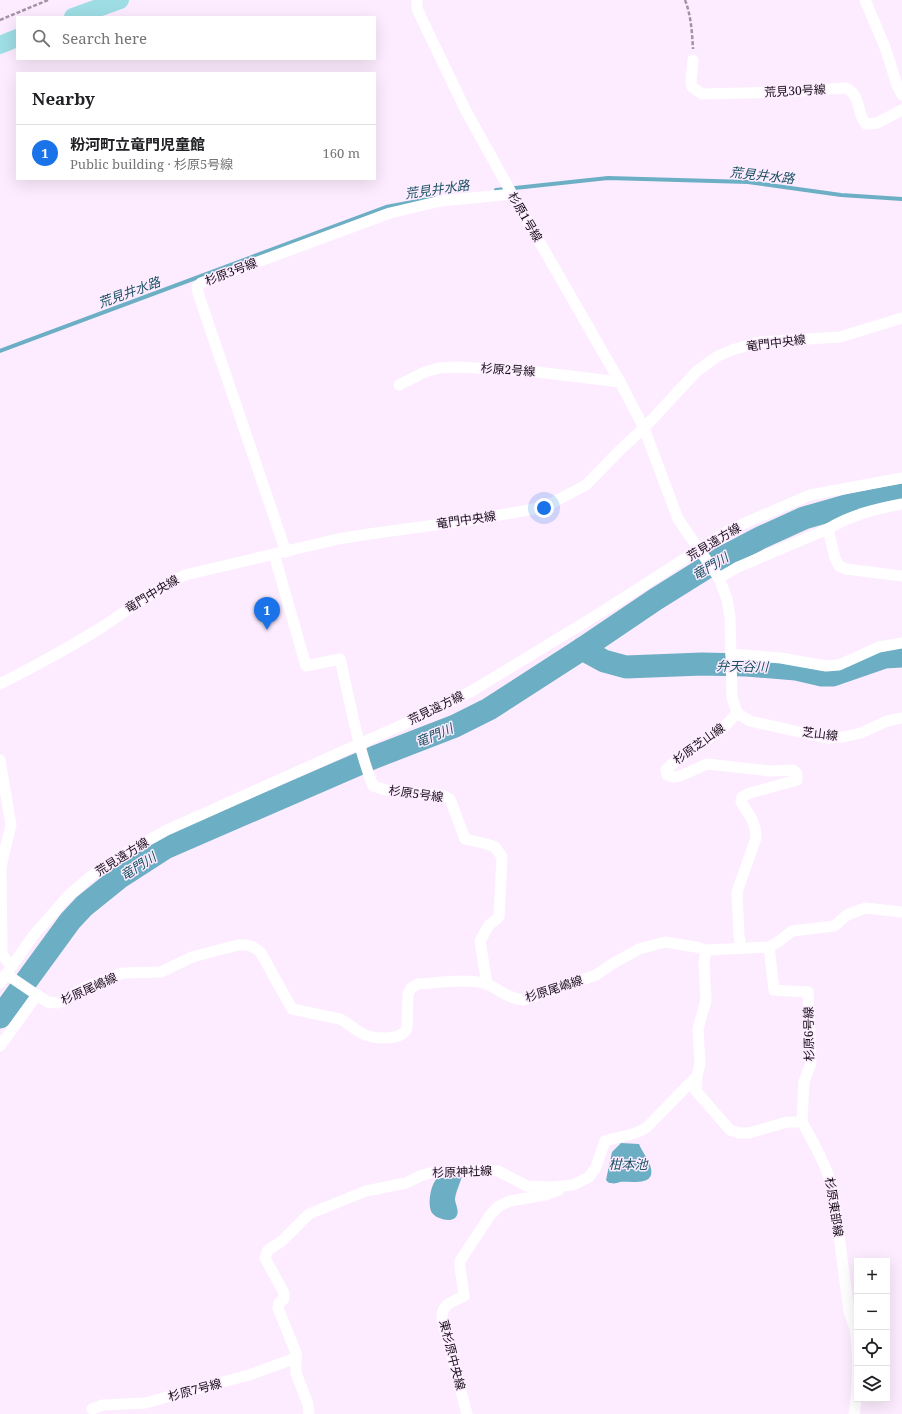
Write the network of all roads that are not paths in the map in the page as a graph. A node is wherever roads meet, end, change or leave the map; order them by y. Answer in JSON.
{"nodes":[{"id":1,"x":120,"y":0,"type":"edge"},
{"id":2,"x":417,"y":0,"type":"edge"},
{"id":3,"x":865,"y":0,"type":"edge"},
{"id":4,"x":76,"y":16,"type":"edge"},
{"id":5,"x":16,"y":38,"type":"edge"},
{"id":6,"x":0,"y":45,"type":"edge"},
{"id":7,"x":693,"y":60,"type":"road end"},
{"id":8,"x":902,"y":95,"type":"edge"},
{"id":9,"x":902,"y":110,"type":"edge"},
{"id":10,"x":510,"y":190,"type":"junction"},
{"id":11,"x":902,"y":318,"type":"edge"},
{"id":12,"x":620,"y":382,"type":"junction"},
{"id":13,"x":399,"y":385,"type":"dead end"},
{"id":14,"x":644,"y":428,"type":"junction"},
{"id":15,"x":902,"y":478,"type":"edge"},
{"id":16,"x":902,"y":504,"type":"edge"},
{"id":17,"x":828,"y":529,"type":"junction"},
{"id":18,"x":286,"y":552,"type":"junction"},
{"id":19,"x":701,"y":553,"type":"junction"},
{"id":20,"x":274,"y":554,"type":"junction"},
{"id":21,"x":902,"y":576,"type":"edge"},
{"id":22,"x":718,"y":577,"type":"junction"},
{"id":23,"x":902,"y":644,"type":"edge"},
{"id":24,"x":732,"y":655,"type":"junction"},
{"id":25,"x":0,"y":684,"type":"edge"},
{"id":26,"x":737,"y":713,"type":"junction"},
{"id":27,"x":902,"y":718,"type":"edge"},
{"id":28,"x":359,"y":746,"type":"junction"},
{"id":29,"x":0,"y":760,"type":"edge"},
{"id":30,"x":902,"y":912,"type":"edge"},
{"id":31,"x":769,"y":947,"type":"junction"},
{"id":32,"x":741,"y":948,"type":"junction"},
{"id":33,"x":706,"y":950,"type":"junction"},
{"id":34,"x":2,"y":954,"type":"edge"},
{"id":35,"x":7,"y":975,"type":"edge"},
{"id":36,"x":487,"y":984,"type":"junction"},
{"id":37,"x":36,"y":995,"type":"junction"},
{"id":38,"x":0,"y":1046,"type":"edge"},
{"id":39,"x":697,"y":1076,"type":"junction"},
{"id":40,"x":802,"y":1122,"type":"junction"},
{"id":41,"x":573,"y":1185,"type":"junction"},
{"id":42,"x":296,"y":1358,"type":"junction"},
{"id":43,"x":92,"y":1409,"type":"dead end"},
{"id":44,"x":309,"y":1414,"type":"edge"},
{"id":45,"x":467,"y":1414,"type":"edge"},
{"id":46,"x":854,"y":1414,"type":"edge"}],
"edges":[{"from":1,"to":4,"type":"main road"},
{"from":2,"to":10,"type":"street","name":"杉原1号線"},
{"from":3,"to":8,"type":"street"},
{"from":5,"to":6,"type":"main road"},
{"from":7,"to":9,"type":"street","name":"荒見30号線"},
{"from":10,"to":12,"type":"street","name":"杉原1号線"},
{"from":10,"to":18,"type":"street","name":"杉原3号線"},
{"from":11,"to":14,"type":"street","name":"竜門中央線"},
{"from":12,"to":13,"type":"street","name":"杉原2号線"},
{"from":12,"to":14,"type":"street","name":"杉原1号線"},
{"from":14,"to":18,"type":"street","name":"竜門中央線"},
{"from":14,"to":19,"type":"street"},
{"from":15,"to":19,"type":"street","name":"荒見遠方線"},
{"from":16,"to":17,"type":"street"},
{"from":17,"to":21,"type":"street"},
{"from":17,"to":22,"type":"street"},
{"from":18,"to":20,"type":"street","name":"竜門中央線"},
{"from":19,"to":22,"type":"street"},
{"from":19,"to":28,"type":"street","name":"荒見遠方線"},
{"from":20,"to":25,"type":"street","name":"竜門中央線"},
{"from":20,"to":28,"type":"street","name":"杉原5号線"},
{"from":22,"to":24,"type":"street"},
{"from":23,"to":24,"type":"street"},
{"from":24,"to":26,"type":"street"},
{"from":26,"to":27,"type":"street","name":"芝山線"},
{"from":26,"to":32,"type":"street","name":"杉原芝山線"},
{"from":28,"to":35,"type":"street","name":"荒見遠方線"},
{"from":28,"to":36,"type":"street","name":"杉原5号線"},
{"from":29,"to":34,"type":"street","name":"杉原尾嶋線"},
{"from":30,"to":31,"type":"street"},
{"from":31,"to":32,"type":"street","name":"杉原尾嶋線"},
{"from":31,"to":40,"type":"street","name":"杉原6号線"},
{"from":32,"to":33,"type":"street","name":"杉原尾嶋線"},
{"from":33,"to":36,"type":"street","name":"杉原尾嶋線"},
{"from":33,"to":39,"type":"street"},
{"from":34,"to":35,"type":"street","name":"杉原尾嶋線"},
{"from":35,"to":37,"type":"street","name":"杉原尾嶋線"},
{"from":36,"to":37,"type":"street","name":"杉原尾嶋線"},
{"from":37,"to":38,"type":"street"},
{"from":39,"to":40,"type":"street"},
{"from":39,"to":41,"type":"street","name":"杉原神社線"},
{"from":40,"to":46,"type":"street","name":"杉原東部線"},
{"from":41,"to":42,"type":"street","name":"杉原神社線"},
{"from":41,"to":45,"type":"street","name":"東杉原中央線"},
{"from":42,"to":43,"type":"street","name":"杉原7号線"},
{"from":42,"to":44,"type":"street","name":"杉原神社線"}]}
